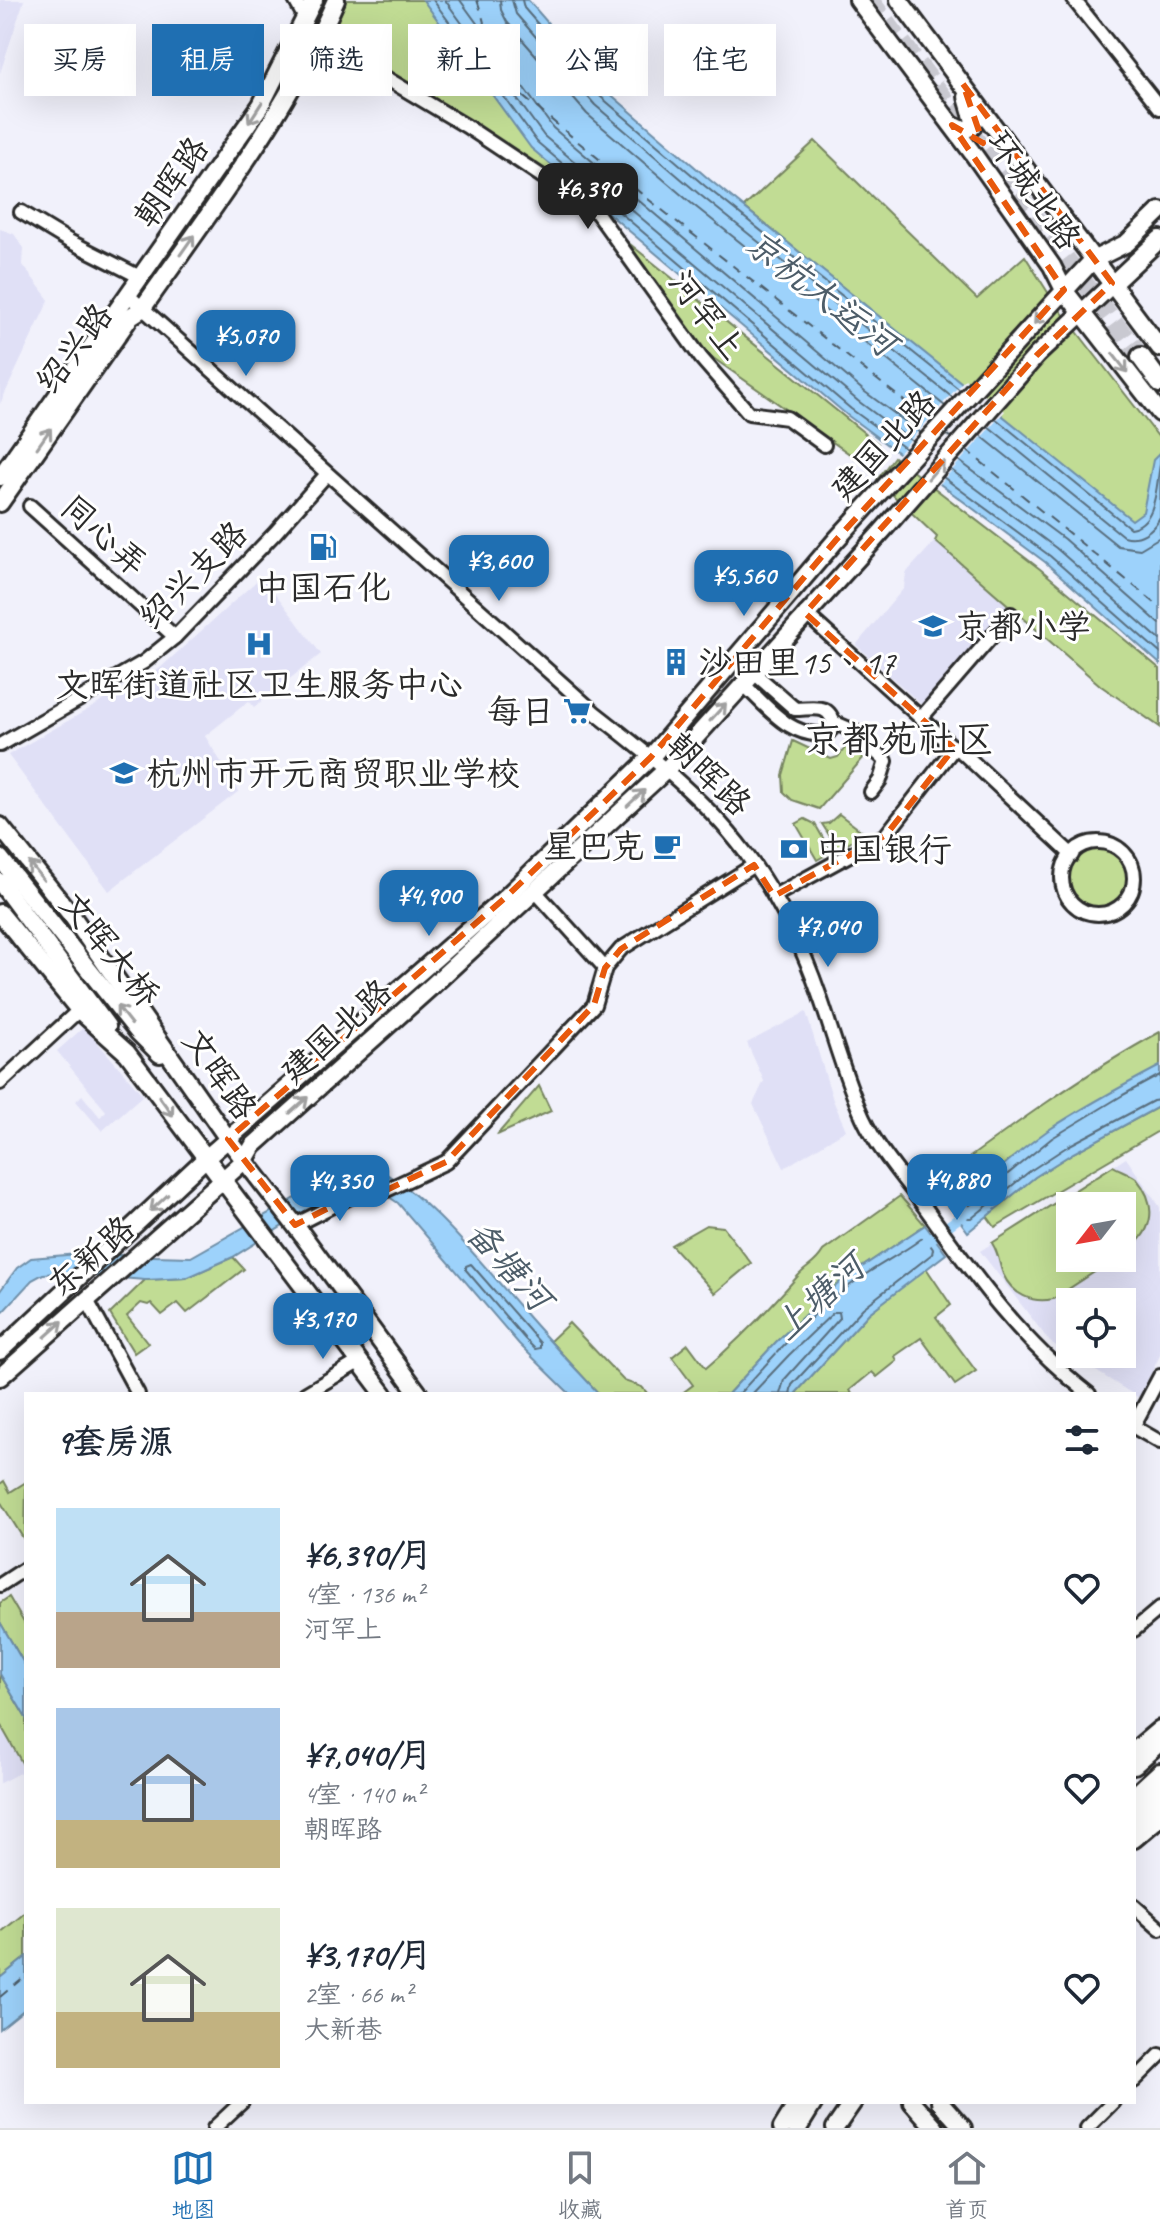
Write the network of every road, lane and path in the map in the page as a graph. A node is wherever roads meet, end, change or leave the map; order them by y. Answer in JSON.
{"nodes":[{"id":1,"x":295,"y":0,"type":"edge"},
{"id":2,"x":314,"y":0,"type":"edge"},
{"id":3,"x":336,"y":0,"type":"edge"},
{"id":4,"x":858,"y":0,"type":"edge"},
{"id":5,"x":899,"y":0,"type":"edge"},
{"id":6,"x":1074,"y":0,"type":"edge"},
{"id":7,"x":306,"y":20,"type":"junction"},
{"id":8,"x":325,"y":24,"type":"edge"},
{"id":9,"x":392,"y":82,"type":"edge"},
{"id":10,"x":963,"y":84,"type":"junction"},
{"id":11,"x":289,"y":96,"type":"edge"},
{"id":12,"x":1160,"y":108,"type":"edge"},
{"id":13,"x":952,"y":125,"type":"junction"},
{"id":14,"x":1160,"y":211,"type":"edge"},
{"id":15,"x":21,"y":212,"type":"dead end"},
{"id":16,"x":1160,"y":239,"type":"edge"},
{"id":17,"x":1093,"y":260,"type":"junction"},
{"id":18,"x":142,"y":278,"type":"junction"},
{"id":19,"x":1112,"y":283,"type":"junction"},
{"id":20,"x":1064,"y":290,"type":"junction"},
{"id":21,"x":129,"y":296,"type":"junction"},
{"id":22,"x":142,"y":309,"type":"junction"},
{"id":23,"x":1082,"y":313,"type":"junction"},
{"id":24,"x":1160,"y":348,"type":"edge"},
{"id":25,"x":1141,"y":357,"type":"tunnel mouth"},
{"id":26,"x":1160,"y":383,"type":"edge"},
{"id":27,"x":1160,"y":413,"type":"edge"},
{"id":28,"x":824,"y":445,"type":"dead end"},
{"id":29,"x":327,"y":474,"type":"junction"},
{"id":30,"x":0,"y":477,"type":"edge"},
{"id":31,"x":0,"y":503,"type":"edge"},
{"id":32,"x":30,"y":506,"type":"dead end"},
{"id":33,"x":805,"y":613,"type":"junction"},
{"id":34,"x":1011,"y":614,"type":"dead end"},
{"id":35,"x":175,"y":637,"type":"junction"},
{"id":36,"x":748,"y":678,"type":"junction"},
{"id":37,"x":921,"y":718,"type":"junction"},
{"id":38,"x":833,"y":722,"type":"junction"},
{"id":39,"x":0,"y":745,"type":"edge"},
{"id":40,"x":954,"y":748,"type":"junction"},
{"id":41,"x":651,"y":757,"type":"junction"},
{"id":42,"x":666,"y":770,"type":"junction"},
{"id":43,"x":871,"y":792,"type":"dead end"},
{"id":44,"x":0,"y":826,"type":"edge"},
{"id":45,"x":1072,"y":855,"type":"junction"},
{"id":46,"x":0,"y":858,"type":"edge"},
{"id":47,"x":754,"y":865,"type":"junction"},
{"id":48,"x":0,"y":882,"type":"edge"},
{"id":49,"x":535,"y":891,"type":"junction"},
{"id":50,"x":774,"y":896,"type":"junction"},
{"id":51,"x":32,"y":911,"type":"junction"},
{"id":52,"x":0,"y":913,"type":"edge"},
{"id":53,"x":605,"y":968,"type":"junction"},
{"id":54,"x":79,"y":1010,"type":"junction"},
{"id":55,"x":127,"y":1053,"type":"junction"},
{"id":56,"x":179,"y":1071,"type":"junction"},
{"id":57,"x":0,"y":1083,"type":"edge"},
{"id":58,"x":228,"y":1139,"type":"junction"},
{"id":59,"x":205,"y":1159,"type":"junction"},
{"id":60,"x":245,"y":1160,"type":"junction"},
{"id":61,"x":222,"y":1181,"type":"junction"},
{"id":62,"x":295,"y":1225,"type":"junction"},
{"id":63,"x":87,"y":1300,"type":"junction"},
{"id":64,"x":0,"y":1351,"type":"edge"},
{"id":65,"x":360,"y":1361,"type":"junction"},
{"id":66,"x":1160,"y":1376,"type":"edge"},
{"id":67,"x":0,"y":1377,"type":"edge"},
{"id":68,"x":137,"y":1392,"type":"edge"},
{"id":69,"x":308,"y":1392,"type":"edge"},
{"id":70,"x":383,"y":1392,"type":"edge"},
{"id":71,"x":418,"y":1392,"type":"edge"},
{"id":72,"x":1086,"y":1392,"type":"edge"},
{"id":73,"x":1136,"y":1422,"type":"edge"},
{"id":74,"x":1136,"y":1427,"type":"edge"},
{"id":75,"x":1160,"y":1442,"type":"edge"},
{"id":76,"x":24,"y":1569,"type":"edge"},
{"id":77,"x":0,"y":1585,"type":"edge"},
{"id":78,"x":1160,"y":1608,"type":"edge"},
{"id":79,"x":1136,"y":1628,"type":"edge"},
{"id":80,"x":1160,"y":1729,"type":"edge"},
{"id":81,"x":1160,"y":1741,"type":"edge"},
{"id":82,"x":1136,"y":1749,"type":"edge"},
{"id":83,"x":1160,"y":1758,"type":"edge"},
{"id":84,"x":1136,"y":1762,"type":"edge"},
{"id":85,"x":1160,"y":1773,"type":"edge"},
{"id":86,"x":1136,"y":1779,"type":"edge"},
{"id":87,"x":1160,"y":1790,"type":"edge"},
{"id":88,"x":1136,"y":1795,"type":"edge"},
{"id":89,"x":1160,"y":1803,"type":"edge"},
{"id":90,"x":1136,"y":1810,"type":"edge"},
{"id":91,"x":1160,"y":1817,"type":"edge"},
{"id":92,"x":1136,"y":1824,"type":"edge"},
{"id":93,"x":1136,"y":1837,"type":"edge"},
{"id":94,"x":1136,"y":1908,"type":"edge"},
{"id":95,"x":1160,"y":1929,"type":"edge"},
{"id":96,"x":1160,"y":2055,"type":"edge"},
{"id":97,"x":1136,"y":2079,"type":"edge"},
{"id":98,"x":240,"y":2104,"type":"edge"},
{"id":99,"x":797,"y":2104,"type":"edge"},
{"id":100,"x":812,"y":2104,"type":"edge"},
{"id":101,"x":827,"y":2104,"type":"edge"},
{"id":102,"x":852,"y":2104,"type":"edge"},
{"id":103,"x":914,"y":2104,"type":"edge"},
{"id":104,"x":942,"y":2104,"type":"edge"},
{"id":105,"x":1111,"y":2104,"type":"edge"},
{"id":106,"x":214,"y":2128,"type":"edge"},
{"id":107,"x":782,"y":2128,"type":"edge"},
{"id":108,"x":797,"y":2128,"type":"edge"},
{"id":109,"x":811,"y":2128,"type":"edge"},
{"id":110,"x":835,"y":2128,"type":"edge"},
{"id":111,"x":935,"y":2128,"type":"edge"},
{"id":112,"x":963,"y":2128,"type":"edge"},
{"id":113,"x":1087,"y":2128,"type":"edge"}],
"edges":[{"from":1,"to":7,"type":"street"},
{"from":2,"to":7,"type":"main road","name":"朝晖路"},
{"from":3,"to":8,"type":"main road","name":"朝晖路"},
{"from":4,"to":13,"type":"main road","name":"环城北路"},
{"from":5,"to":10,"type":"main road","name":"环城北路"},
{"from":6,"to":12,"type":"street"},
{"from":7,"to":18,"type":"main road","name":"朝晖路","one_way":true},
{"from":9,"to":28,"type":"street","name":"河罕上"},
{"from":10,"to":13,"type":"main road"},
{"from":10,"to":17,"type":"main road","name":"环城北路"},
{"from":22,"to":11,"type":"main road","name":"朝晖路","one_way":true},
{"from":13,"to":20,"type":"main road","name":"环城北路"},
{"from":14,"to":17,"type":"main road","name":"建国北路"},
{"from":15,"to":18,"type":"street"},
{"from":16,"to":19,"type":"main road","name":"建国北路"},
{"from":17,"to":19,"type":"main road","name":"环城北路"},
{"from":17,"to":20,"type":"main road","name":"建国北路"},
{"from":18,"to":21,"type":"main road","name":"朝晖路"},
{"from":19,"to":23,"type":"main road","name":"建国北路"},
{"from":19,"to":24,"type":"main road","name":"环城北路"},
{"from":20,"to":23,"type":"main road","name":"环城北路"},
{"from":20,"to":41,"type":"main road","name":"建国北路","one_way":true},
{"from":21,"to":22,"type":"street","name":"朝晖路"},
{"from":21,"to":30,"type":"main road","name":"绍兴路"},
{"from":22,"to":29,"type":"street","name":"朝晖路"},
{"from":31,"to":22,"type":"main road","name":"绍兴路","one_way":true},
{"from":23,"to":27,"type":"main road","name":"环城北路","one_way":true},
{"from":33,"to":23,"type":"main road","name":"建国北路","one_way":true},
{"from":25,"to":26,"type":"highway"},
{"from":29,"to":35,"type":"street","name":"绍兴支路"},
{"from":29,"to":41,"type":"street","name":"朝晖路"},
{"from":32,"to":35,"type":"street","name":"同心弄"},
{"from":33,"to":36,"type":"main road","name":"建国北路"},
{"from":33,"to":37,"type":"street"},
{"from":34,"to":37,"type":"street"},
{"from":35,"to":39,"type":"street","name":"绍兴支路"},
{"from":36,"to":38,"type":"street"},
{"from":36,"to":38,"type":"street"},
{"from":42,"to":36,"type":"main road","name":"建国北路","one_way":true},
{"from":37,"to":40,"type":"street"},
{"from":38,"to":43,"type":"street"},
{"from":40,"to":45,"type":"street"},
{"from":40,"to":50,"type":"street"},
{"from":41,"to":42,"type":"street","name":"朝晖路"},
{"from":41,"to":58,"type":"main road","name":"建国北路"},
{"from":42,"to":47,"type":"street","name":"朝晖路"},
{"from":49,"to":42,"type":"main road","name":"建国北路","one_way":true},
{"from":56,"to":44,"type":"main road","name":"文晖路","one_way":true},
{"from":45,"to":45,"type":"street"},
{"from":46,"to":51,"type":"main road","name":"文晖大桥"},
{"from":47,"to":50,"type":"street","name":"朝晖路"},
{"from":47,"to":53,"type":"street"},
{"from":48,"to":51,"type":"main road","name":"文晖大桥"},
{"from":49,"to":53,"type":"street"},
{"from":60,"to":49,"type":"main road","name":"建国北路","one_way":true},
{"from":50,"to":72,"type":"street","name":"朝晖路"},
{"from":51,"to":55,"type":"main road","name":"文晖大桥"},
{"from":56,"to":51,"type":"main road","name":"文晖大桥","one_way":true},
{"from":52,"to":54,"type":"main road","name":"文晖路"},
{"from":53,"to":62,"type":"street"},
{"from":54,"to":55,"type":"main road","name":"文晖路"},
{"from":54,"to":57,"type":"street"},
{"from":55,"to":59,"type":"main road","name":"文晖路","one_way":true},
{"from":56,"to":58,"type":"main road","name":"文晖路"},
{"from":58,"to":59,"type":"main road","name":"建国北路"},
{"from":58,"to":60,"type":"main road","name":"文晖路"},
{"from":59,"to":61,"type":"main road","name":"文晖路"},
{"from":59,"to":64,"type":"main road","name":"东新路","one_way":true},
{"from":60,"to":61,"type":"main road","name":"建国北路"},
{"from":60,"to":62,"type":"main road","name":"文晖路"},
{"from":61,"to":63,"type":"main road","name":"东新路"},
{"from":61,"to":65,"type":"main road","name":"文晖路"},
{"from":62,"to":71,"type":"main road","name":"文晖路"},
{"from":67,"to":63,"type":"main road","name":"东新路","one_way":true},
{"from":63,"to":68,"type":"street"},
{"from":65,"to":69,"type":"street"},
{"from":65,"to":70,"type":"main road","name":"文晖路"},
{"from":66,"to":73,"type":"street"},
{"from":74,"to":75,"type":"street"},
{"from":76,"to":77,"type":"street"},
{"from":78,"to":79,"type":"street"},
{"from":80,"to":82,"type":"main road"},
{"from":81,"to":84,"type":"highway"},
{"from":83,"to":86,"type":"highway"},
{"from":85,"to":88,"type":"highway"},
{"from":87,"to":90,"type":"main road"},
{"from":89,"to":92,"type":"highway"},
{"from":91,"to":93,"type":"main road"},
{"from":94,"to":95,"type":"street"},
{"from":96,"to":97,"type":"street"},
{"from":98,"to":106,"type":"street"},
{"from":99,"to":107,"type":"main road"},
{"from":100,"to":108,"type":"highway"},
{"from":101,"to":109,"type":"highway"},
{"from":102,"to":110,"type":"main road"},
{"from":103,"to":111,"type":"main road"},
{"from":104,"to":112,"type":"main road"},
{"from":105,"to":113,"type":"street"}]}
